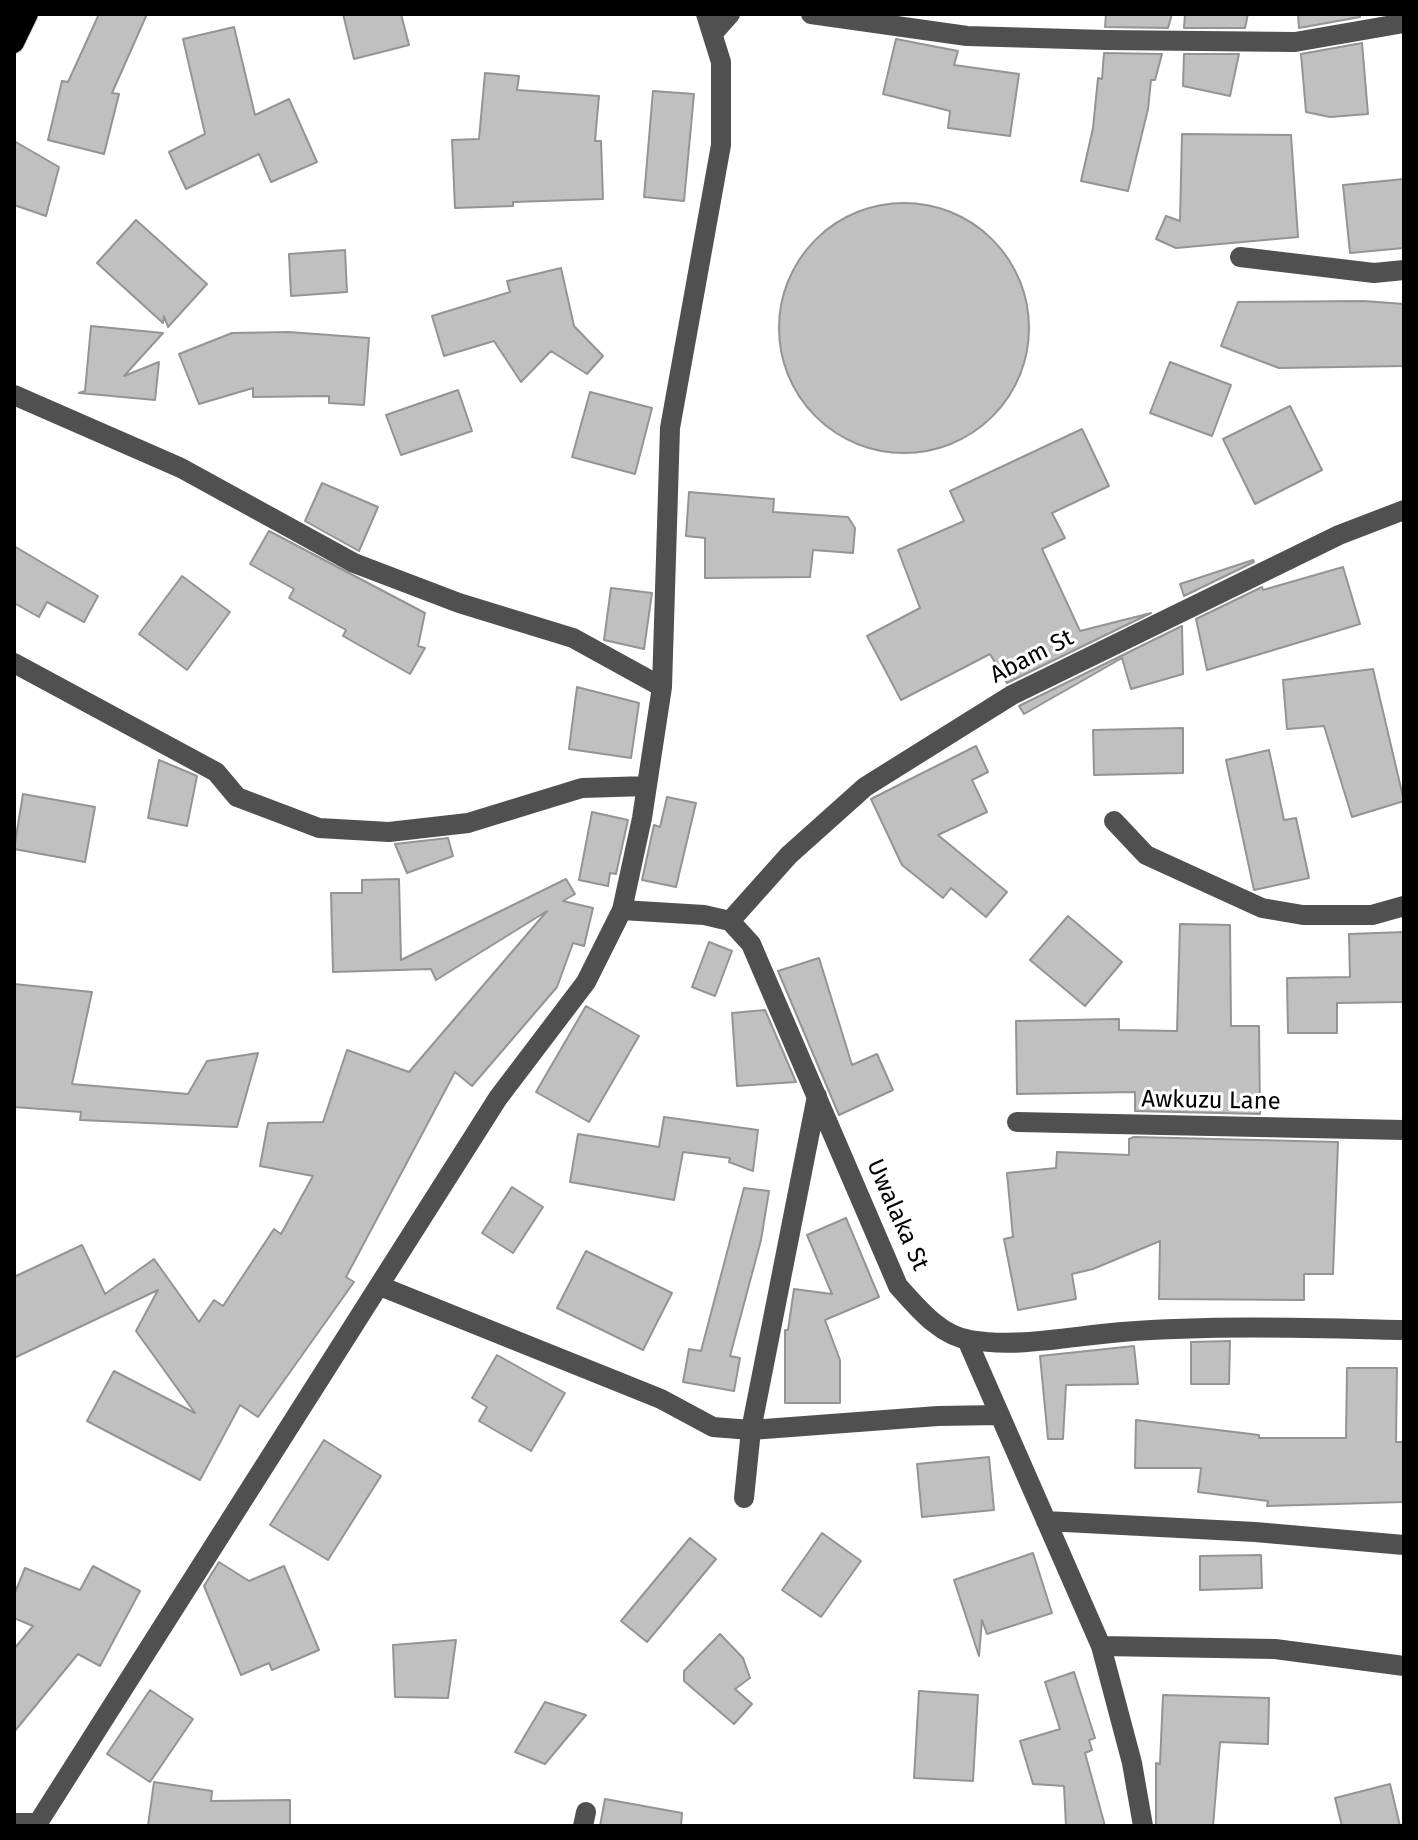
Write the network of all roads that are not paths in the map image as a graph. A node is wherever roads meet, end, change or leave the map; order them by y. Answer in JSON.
{"nodes":[{"id":1,"x":28,"y":14,"type":"edge"},
{"id":2,"x":730,"y":14,"type":"edge"},
{"id":3,"x":811,"y":14,"type":"edge"},
{"id":4,"x":710,"y":23,"type":"edge"},
{"id":5,"x":1404,"y":23,"type":"edge"},
{"id":6,"x":14,"y":43,"type":"edge"},
{"id":7,"x":1240,"y":257,"type":"dead end"},
{"id":8,"x":1404,"y":270,"type":"edge"},
{"id":9,"x":14,"y":395,"type":"edge"},
{"id":10,"x":1404,"y":510,"type":"edge"},
{"id":11,"x":14,"y":663,"type":"edge"},
{"id":12,"x":662,"y":687,"type":"junction"},
{"id":13,"x":647,"y":786,"type":"junction"},
{"id":14,"x":1114,"y":821,"type":"dead end"},
{"id":15,"x":1404,"y":906,"type":"edge"},
{"id":16,"x":622,"y":910,"type":"junction"},
{"id":17,"x":730,"y":921,"type":"junction"},
{"id":18,"x":817,"y":1096,"type":"junction"},
{"id":19,"x":1017,"y":1122,"type":"dead end"},
{"id":20,"x":1404,"y":1130,"type":"edge"},
{"id":21,"x":380,"y":1286,"type":"junction"},
{"id":22,"x":1404,"y":1330,"type":"edge"},
{"id":23,"x":967,"y":1340,"type":"junction"},
{"id":24,"x":1000,"y":1415,"type":"junction"},
{"id":25,"x":751,"y":1430,"type":"junction"},
{"id":26,"x":744,"y":1498,"type":"dead end"},
{"id":27,"x":1046,"y":1521,"type":"junction"},
{"id":28,"x":1404,"y":1545,"type":"edge"},
{"id":29,"x":1101,"y":1646,"type":"junction"},
{"id":30,"x":1404,"y":1666,"type":"edge"},
{"id":31,"x":14,"y":1823,"type":"edge"},
{"id":32,"x":37,"y":1824,"type":"edge"},
{"id":33,"x":1143,"y":1826,"type":"edge"}],
"edges":[{"from":1,"to":6,"type":"main road"},
{"from":2,"to":4,"type":"street"},
{"from":3,"to":5,"type":"street"},
{"from":4,"to":12,"type":"street"},
{"from":7,"to":8,"type":"street"},
{"from":9,"to":12,"type":"street"},
{"from":10,"to":17,"type":"street","name":"Abam St"},
{"from":11,"to":13,"type":"street"},
{"from":12,"to":13,"type":"street"},
{"from":13,"to":16,"type":"street"},
{"from":14,"to":15,"type":"street"},
{"from":16,"to":17,"type":"street"},
{"from":16,"to":21,"type":"street"},
{"from":17,"to":18,"type":"street","name":"Uwalaka St"},
{"from":18,"to":23,"type":"street","name":"Uwalaka St"},
{"from":18,"to":25,"type":"street"},
{"from":19,"to":20,"type":"street","name":"Awkuzu Lane"},
{"from":21,"to":25,"type":"street"},
{"from":21,"to":32,"type":"street"},
{"from":22,"to":23,"type":"street","name":"Uwalaka St"},
{"from":23,"to":24,"type":"street"},
{"from":24,"to":25,"type":"street"},
{"from":24,"to":27,"type":"street"},
{"from":25,"to":26,"type":"street"},
{"from":27,"to":28,"type":"street"},
{"from":27,"to":29,"type":"street"},
{"from":29,"to":30,"type":"street"},
{"from":29,"to":33,"type":"street"},
{"from":31,"to":32,"type":"street"}]}
